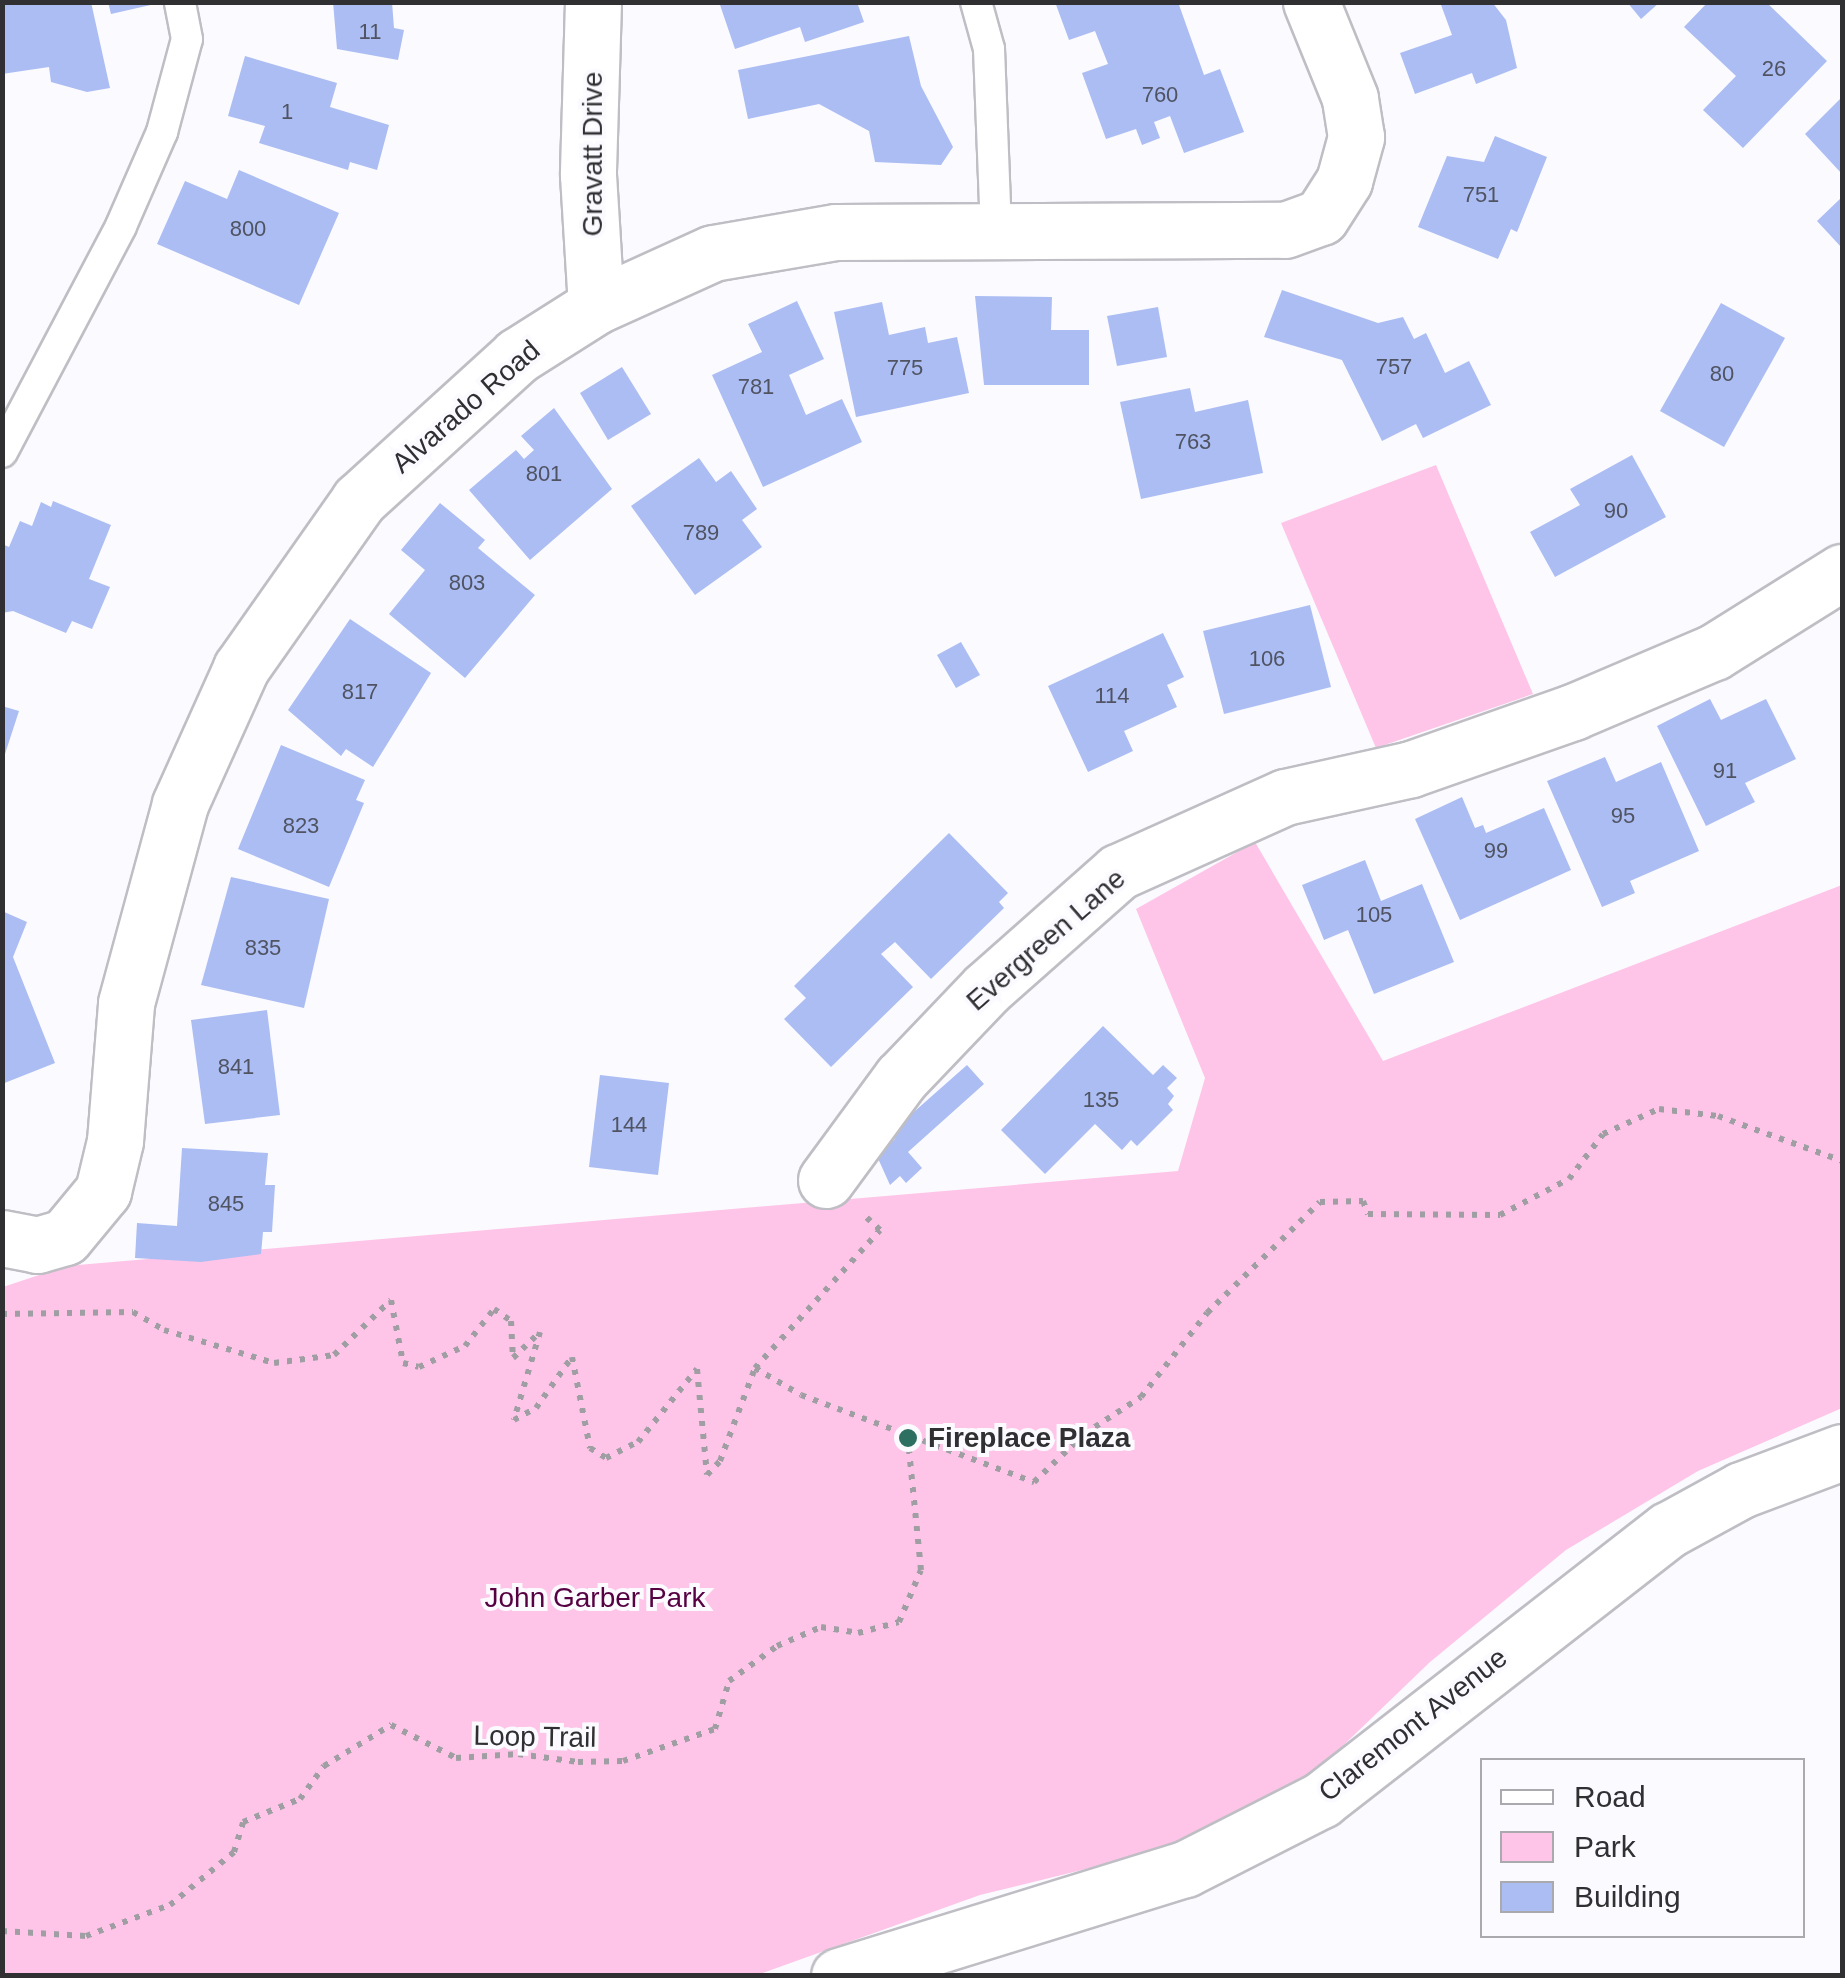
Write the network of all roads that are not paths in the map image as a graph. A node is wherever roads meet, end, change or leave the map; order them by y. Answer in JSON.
{"nodes":[{"id":1,"x":180,"y":2,"type":"edge"},
{"id":2,"x":593,"y":2,"type":"edge"},
{"id":3,"x":976,"y":2,"type":"edge"},
{"id":4,"x":1311,"y":2,"type":"edge"},
{"id":5,"x":996,"y":234,"type":"junction"},
{"id":6,"x":596,"y":306,"type":"junction"},
{"id":7,"x":2,"y":452,"type":"edge"},
{"id":8,"x":1842,"y":572,"type":"edge"},
{"id":9,"x":826,"y":1180,"type":"road end"},
{"id":10,"x":2,"y":1238,"type":"edge"},
{"id":11,"x":1842,"y":1452,"type":"edge"},
{"id":12,"x":839,"y":1976,"type":"edge"}],
"edges":[{"from":1,"to":7,"type":"lane"},
{"from":2,"to":6,"type":"street","name":"Gravatt Drive"},
{"from":3,"to":5,"type":"lane"},
{"from":4,"to":5,"type":"street","name":"Alvarado Road"},
{"from":5,"to":6,"type":"street","name":"Alvarado Road"},
{"from":6,"to":10,"type":"street","name":"Alvarado Road"},
{"from":8,"to":9,"type":"street","name":"Evergreen Lane"},
{"from":11,"to":12,"type":"street","name":"Claremont Avenue"}]}
